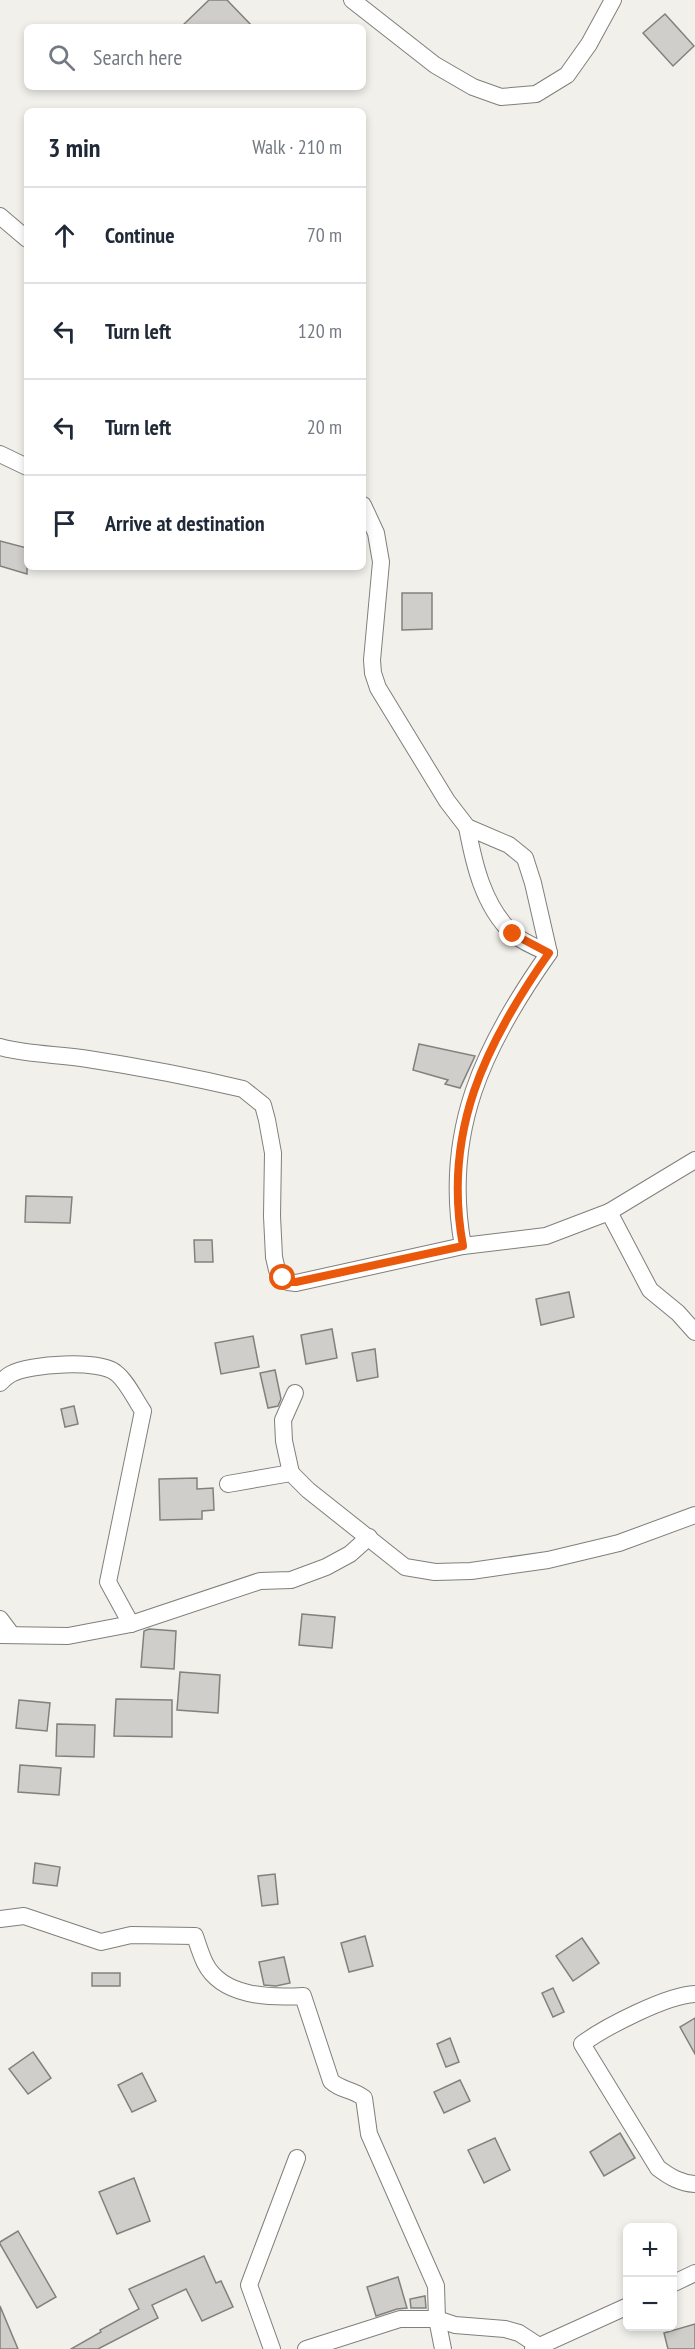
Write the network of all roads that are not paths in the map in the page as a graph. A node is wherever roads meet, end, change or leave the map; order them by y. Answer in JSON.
{"nodes":[{"id":1,"x":352,"y":0,"type":"edge"},
{"id":2,"x":613,"y":0,"type":"edge"},
{"id":3,"x":0,"y":216,"type":"edge"},
{"id":4,"x":24,"y":236,"type":"edge"},
{"id":5,"x":0,"y":454,"type":"edge"},
{"id":6,"x":24,"y":466,"type":"edge"},
{"id":7,"x":366,"y":512,"type":"edge"},
{"id":8,"x":467,"y":827,"type":"junction"},
{"id":9,"x":549,"y":953,"type":"junction"},
{"id":10,"x":0,"y":1047,"type":"edge"},
{"id":11,"x":695,"y":1160,"type":"edge"},
{"id":12,"x":609,"y":1212,"type":"junction"},
{"id":13,"x":463,"y":1246,"type":"junction"},
{"id":14,"x":695,"y":1332,"type":"edge"},
{"id":15,"x":0,"y":1383,"type":"edge"},
{"id":16,"x":295,"y":1393,"type":"dead end"},
{"id":17,"x":291,"y":1473,"type":"junction"},
{"id":18,"x":228,"y":1484,"type":"dead end"},
{"id":19,"x":695,"y":1515,"type":"edge"},
{"id":20,"x":369,"y":1537,"type":"junction"},
{"id":21,"x":0,"y":1619,"type":"edge"},
{"id":22,"x":131,"y":1624,"type":"junction"},
{"id":23,"x":6,"y":1635,"type":"edge"},
{"id":24,"x":0,"y":1919,"type":"edge"},
{"id":25,"x":695,"y":1994,"type":"edge"},
{"id":26,"x":297,"y":2158,"type":"dead end"},
{"id":27,"x":695,"y":2184,"type":"edge"},
{"id":28,"x":695,"y":2273,"type":"edge"},
{"id":29,"x":677,"y":2282,"type":"edge"},
{"id":30,"x":623,"y":2308,"type":"edge"},
{"id":31,"x":437,"y":2319,"type":"junction"},
{"id":32,"x":536,"y":2348,"type":"edge"},
{"id":33,"x":272,"y":2349,"type":"edge"},
{"id":34,"x":306,"y":2349,"type":"edge"},
{"id":35,"x":443,"y":2349,"type":"edge"}],
"edges":[{"from":1,"to":2,"type":"street"},
{"from":3,"to":4,"type":"street"},
{"from":5,"to":6,"type":"street"},
{"from":7,"to":8,"type":"street"},
{"from":8,"to":9,"type":"street"},
{"from":8,"to":9,"type":"street"},
{"from":9,"to":13,"type":"street"},
{"from":10,"to":13,"type":"street"},
{"from":11,"to":12,"type":"street"},
{"from":12,"to":13,"type":"street"},
{"from":12,"to":14,"type":"street"},
{"from":15,"to":22,"type":"street"},
{"from":16,"to":17,"type":"street"},
{"from":17,"to":18,"type":"street"},
{"from":17,"to":20,"type":"street"},
{"from":19,"to":20,"type":"street"},
{"from":20,"to":22,"type":"street"},
{"from":21,"to":23,"type":"street"},
{"from":22,"to":23,"type":"street"},
{"from":24,"to":31,"type":"street"},
{"from":25,"to":27,"type":"street"},
{"from":26,"to":33,"type":"street"},
{"from":28,"to":29,"type":"street"},
{"from":30,"to":32,"type":"street"},
{"from":31,"to":32,"type":"street"},
{"from":31,"to":34,"type":"street"},
{"from":31,"to":35,"type":"street"}]}
